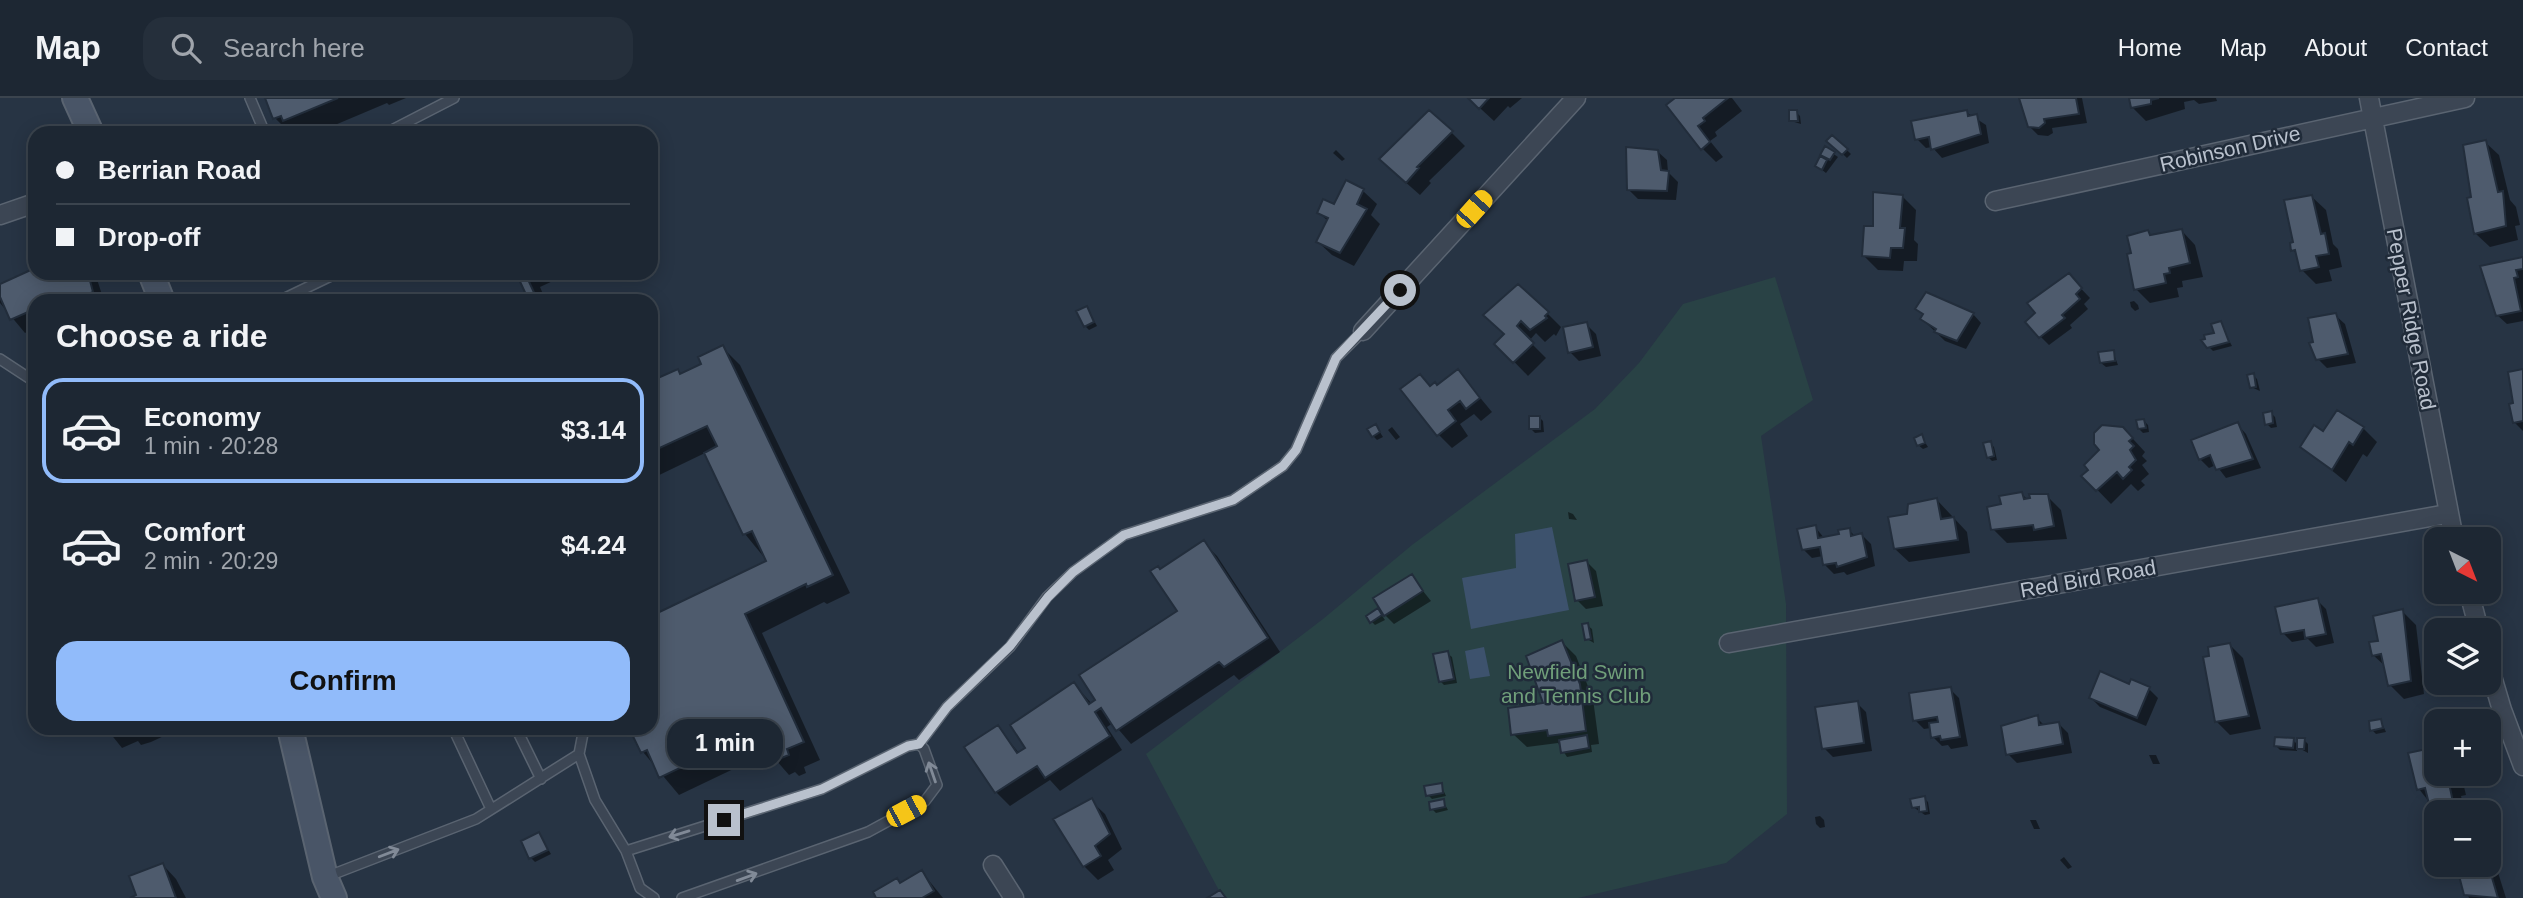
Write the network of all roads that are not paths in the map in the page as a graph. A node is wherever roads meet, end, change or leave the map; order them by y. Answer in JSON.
{"nodes":[{"id":1,"x":250,"y":98,"type":"edge"},
{"id":2,"x":454,"y":98,"type":"edge"},
{"id":3,"x":1576,"y":98,"type":"edge"},
{"id":4,"x":2369,"y":98,"type":"edge"},
{"id":5,"x":2465,"y":98,"type":"edge"},
{"id":6,"x":80,"y":100,"type":"edge"},
{"id":7,"x":2373,"y":117,"type":"junction"},
{"id":8,"x":88,"y":126,"type":"edge"},
{"id":9,"x":262,"y":126,"type":"edge"},
{"id":10,"x":400,"y":126,"type":"edge"},
{"id":11,"x":1996,"y":201,"type":"dead end"},
{"id":12,"x":28,"y":205,"type":"edge"},
{"id":13,"x":0,"y":215,"type":"edge"},
{"id":14,"x":322,"y":280,"type":"edge"},
{"id":15,"x":294,"y":294,"type":"edge"},
{"id":16,"x":1363,"y":331,"type":"joint"},
{"id":17,"x":0,"y":359,"type":"edge"},
{"id":18,"x":28,"y":377,"type":"edge"},
{"id":19,"x":2447,"y":513,"type":"junction"},
{"id":20,"x":2451,"y":527,"type":"edge"},
{"id":21,"x":1729,"y":643,"type":"dead end"},
{"id":22,"x":2498,"y":695,"type":"edge"},
{"id":23,"x":292,"y":735,"type":"edge"},
{"id":24,"x":456,"y":735,"type":"edge"},
{"id":25,"x":519,"y":735,"type":"edge"},
{"id":26,"x":585,"y":735,"type":"edge"},
{"id":27,"x":919,"y":744,"type":"junction"},
{"id":28,"x":579,"y":754,"type":"junction"},
{"id":29,"x":2523,"y":766,"type":"edge"},
{"id":30,"x":541,"y":779,"type":"junction"},
{"id":31,"x":491,"y":808,"type":"junction"},
{"id":32,"x":625,"y":851,"type":"junction"},
{"id":33,"x":993,"y":864,"type":"dead end"},
{"id":34,"x":330,"y":888,"type":"edge"},
{"id":35,"x":654,"y":898,"type":"edge"},
{"id":36,"x":682,"y":898,"type":"edge"},
{"id":37,"x":1014,"y":898,"type":"edge"}],
"edges":[{"from":1,"to":9,"type":"lane"},
{"from":2,"to":10,"type":"lane"},
{"from":3,"to":16,"type":"street"},
{"from":4,"to":7,"type":"street","name":"Pepper Ridge Road"},
{"from":5,"to":7,"type":"street","name":"Robinson Drive"},
{"from":6,"to":8,"type":"main road"},
{"from":7,"to":11,"type":"street","name":"Robinson Drive"},
{"from":7,"to":19,"type":"street","name":"Pepper Ridge Road"},
{"from":12,"to":13,"type":"street"},
{"from":14,"to":15,"type":"lane"},
{"from":16,"to":27,"type":"lane"},
{"from":17,"to":18,"type":"lane"},
{"from":19,"to":20,"type":"street","name":"Pepper Ridge Road"},
{"from":19,"to":21,"type":"street","name":"Red Bird Road"},
{"from":22,"to":29,"type":"street"},
{"from":23,"to":34,"type":"main road"},
{"from":24,"to":31,"type":"lane"},
{"from":25,"to":30,"type":"lane"},
{"from":26,"to":28,"type":"lane"},
{"from":27,"to":32,"type":"lane","one_way":true},
{"from":36,"to":27,"type":"lane","one_way":true},
{"from":28,"to":30,"type":"lane"},
{"from":28,"to":32,"type":"lane"},
{"from":30,"to":31,"type":"lane"},
{"from":34,"to":31,"type":"lane","one_way":true},
{"from":32,"to":35,"type":"lane"},
{"from":33,"to":37,"type":"street"}]}
